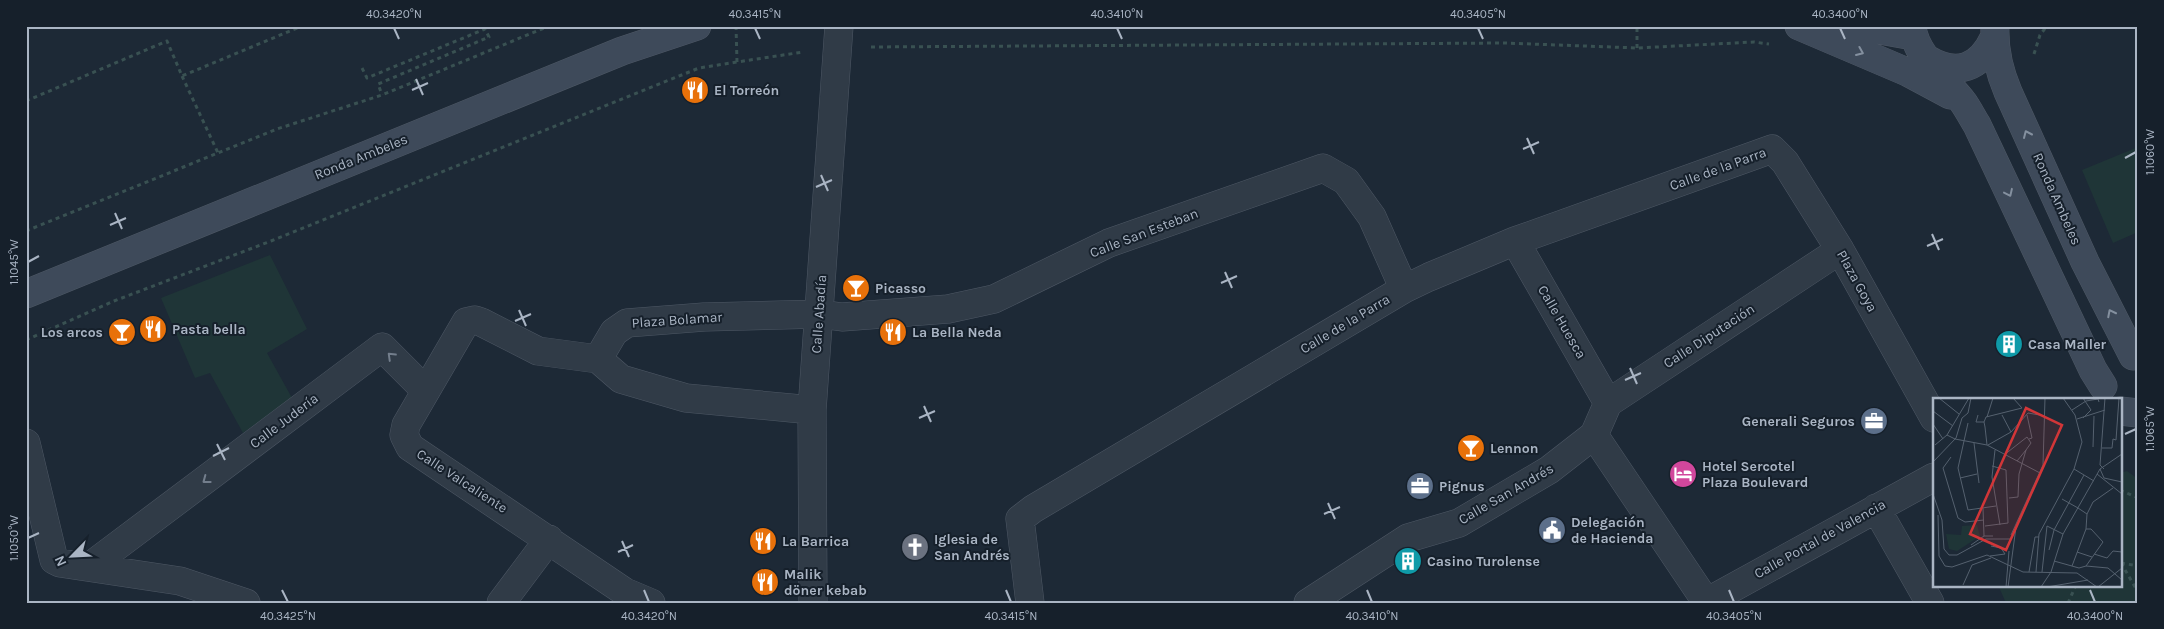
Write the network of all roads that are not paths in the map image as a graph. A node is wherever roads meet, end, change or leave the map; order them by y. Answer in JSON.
{"nodes":[{"id":1,"x":697,"y":26,"type":"edge"},
{"id":2,"x":1799,"y":26,"type":"edge"},
{"id":3,"x":1857,"y":26,"type":"edge"},
{"id":4,"x":1912,"y":31,"type":"edge"},
{"id":5,"x":1995,"y":32,"type":"edge"},
{"id":6,"x":838,"y":37,"type":"edge"},
{"id":7,"x":1927,"y":59,"type":"junction"},
{"id":8,"x":1964,"y":103,"type":"junction"},
{"id":9,"x":1772,"y":149,"type":"joint"},
{"id":10,"x":1516,"y":241,"type":"junction"},
{"id":11,"x":1840,"y":250,"type":"junction"},
{"id":12,"x":1404,"y":290,"type":"junction"},
{"id":13,"x":26,"y":294,"type":"edge"},
{"id":14,"x":820,"y":314,"type":"junction"},
{"id":15,"x":2136,"y":356,"type":"edge"},
{"id":16,"x":598,"y":359,"type":"junction"},
{"id":17,"x":425,"y":390,"type":"junction"},
{"id":18,"x":2105,"y":392,"type":"edge"},
{"id":19,"x":1608,"y":403,"type":"junction"},
{"id":20,"x":812,"y":410,"type":"junction"},
{"id":21,"x":2122,"y":411,"type":"edge"},
{"id":22,"x":2138,"y":413,"type":"edge"},
{"id":23,"x":1933,"y":416,"type":"edge"},
{"id":24,"x":1594,"y":435,"type":"junction"},
{"id":25,"x":26,"y":443,"type":"edge"},
{"id":26,"x":1933,"y":478,"type":"edge"},
{"id":27,"x":1876,"y":508,"type":"junction"},
{"id":28,"x":549,"y":539,"type":"junction"},
{"id":29,"x":89,"y":567,"type":"junction"},
{"id":30,"x":176,"y":592,"type":"edge"},
{"id":31,"x":1706,"y":602,"type":"edge"},
{"id":32,"x":246,"y":603,"type":"edge"},
{"id":33,"x":501,"y":603,"type":"edge"},
{"id":34,"x":651,"y":603,"type":"edge"},
{"id":35,"x":813,"y":603,"type":"edge"},
{"id":36,"x":1030,"y":603,"type":"edge"},
{"id":37,"x":1308,"y":603,"type":"edge"},
{"id":38,"x":1930,"y":603,"type":"edge"}],
"edges":[{"from":1,"to":13,"type":"main road","name":"Ronda Ambeles"},
{"from":2,"to":8,"type":"main road","one_way":true},
{"from":3,"to":4,"type":"main road","name":"Ronda Ambeles"},
{"from":4,"to":7,"type":"main road","name":"Ronda Ambeles"},
{"from":5,"to":7,"type":"main road","name":"Ronda Ambeles"},
{"from":15,"to":5,"type":"main road","name":"Ronda Ambeles","one_way":true},
{"from":6,"to":14,"type":"street","name":"Calle Abadía"},
{"from":7,"to":8,"type":"main road","name":"Ronda Ambeles"},
{"from":8,"to":18,"type":"main road","name":"Ronda Ambeles","one_way":true},
{"from":9,"to":10,"type":"street","name":"Calle de la Parra"},
{"from":9,"to":11,"type":"street","name":"Plaza Goya"},
{"from":10,"to":12,"type":"street","name":"Calle de la Parra"},
{"from":10,"to":19,"type":"street","name":"Calle Huesca"},
{"from":11,"to":19,"type":"street","name":"Calle Diputación"},
{"from":11,"to":23,"type":"street","name":"Plaza Goya"},
{"from":12,"to":14,"type":"street","name":"Calle San Esteban"},
{"from":12,"to":36,"type":"street","name":"Calle de la Parra"},
{"from":14,"to":16,"type":"street","name":"Plaza Bolamar"},
{"from":14,"to":20,"type":"street","name":"Calle Abadía"},
{"from":15,"to":18,"type":"main road","name":"Ronda Ambeles"},
{"from":16,"to":17,"type":"street","name":"Calle Valcaliente"},
{"from":16,"to":20,"type":"street"},
{"from":17,"to":28,"type":"street","name":"Calle Valcaliente"},
{"from":17,"to":29,"type":"street","name":"Calle Judería","one_way":true},
{"from":19,"to":24,"type":"street"},
{"from":20,"to":35,"type":"street","name":"Calle Abadía"},
{"from":21,"to":22,"type":"main road"},
{"from":24,"to":31,"type":"street"},
{"from":24,"to":37,"type":"street","name":"Calle San Andrés"},
{"from":25,"to":29,"type":"street"},
{"from":26,"to":27,"type":"street","name":"Calle Portal de Valencia"},
{"from":27,"to":31,"type":"street","name":"Calle Portal de Valencia"},
{"from":27,"to":38,"type":"street"},
{"from":28,"to":33,"type":"street"},
{"from":28,"to":34,"type":"street","name":"Calle Valcaliente"},
{"from":29,"to":30,"type":"street"},
{"from":30,"to":32,"type":"street"}]}
